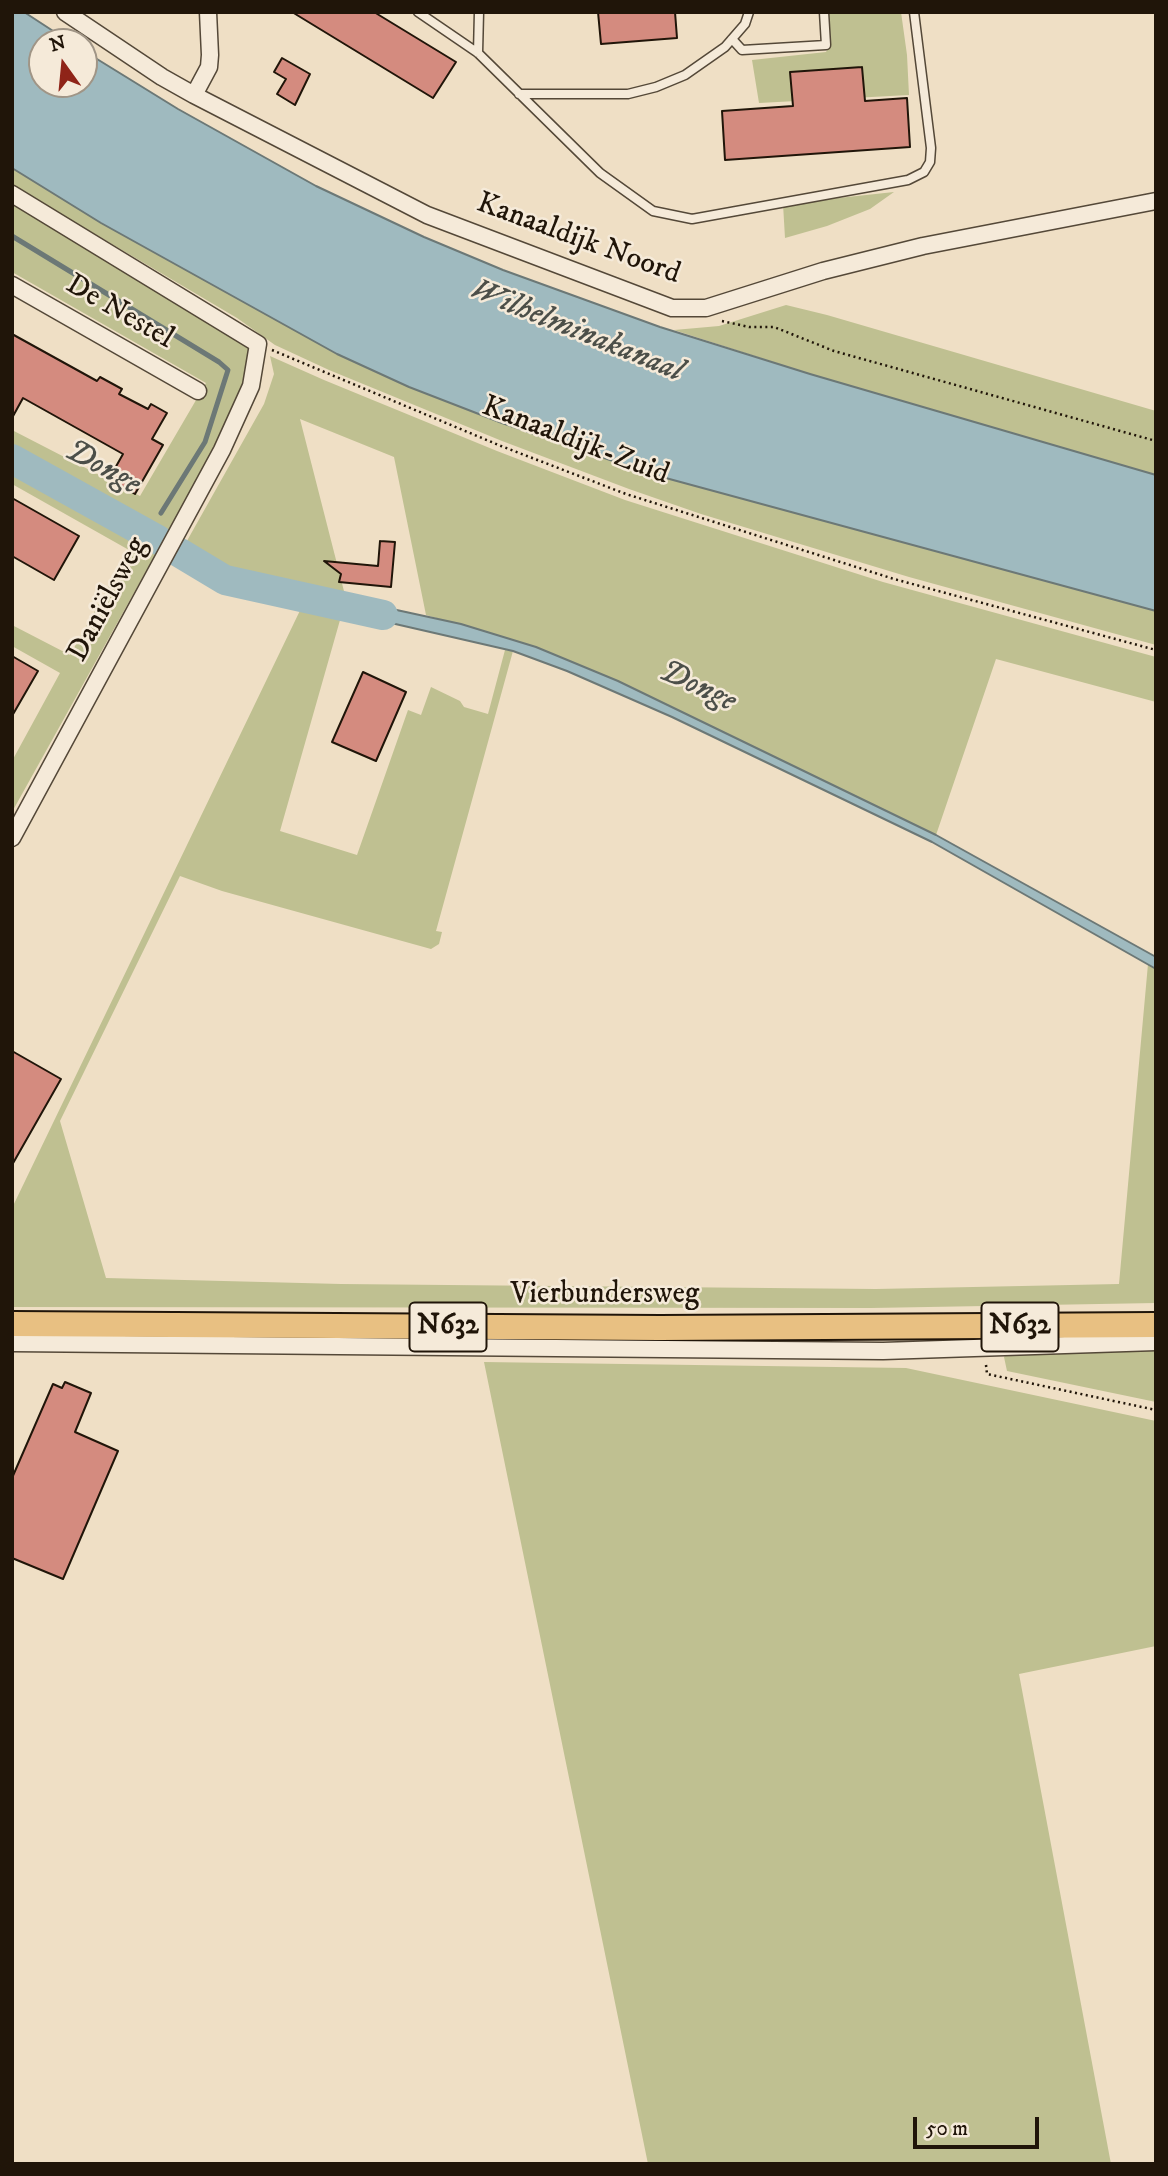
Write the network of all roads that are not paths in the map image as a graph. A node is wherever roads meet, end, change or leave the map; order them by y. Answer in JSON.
{"nodes":[{"id":1,"x":65,"y":12,"type":"edge"},
{"id":2,"x":208,"y":12,"type":"edge"},
{"id":3,"x":418,"y":12,"type":"edge"},
{"id":4,"x":480,"y":12,"type":"edge"},
{"id":5,"x":749,"y":12,"type":"edge"},
{"id":6,"x":824,"y":12,"type":"edge"},
{"id":7,"x":914,"y":12,"type":"edge"},
{"id":8,"x":733,"y":39,"type":"junction"},
{"id":9,"x":478,"y":53,"type":"junction"},
{"id":10,"x":519,"y":94,"type":"junction"},
{"id":11,"x":194,"y":95,"type":"junction"},
{"id":12,"x":12,"y":194,"type":"edge"},
{"id":13,"x":1156,"y":201,"type":"edge"},
{"id":14,"x":12,"y":285,"type":"edge"},
{"id":15,"x":198,"y":391,"type":"dead end"},
{"id":16,"x":12,"y":838,"type":"edge"},
{"id":17,"x":12,"y":1324,"type":"edge"},
{"id":18,"x":1156,"y":1325,"type":"edge"},
{"id":19,"x":117,"y":1334,"type":"junction"},
{"id":20,"x":985,"y":1338,"type":"junction"},
{"id":21,"x":1156,"y":1342,"type":"edge"},
{"id":22,"x":12,"y":1343,"type":"edge"}],
"edges":[{"from":1,"to":11,"type":"street","name":"Kanaaldijk Noord"},
{"from":2,"to":11,"type":"street"},
{"from":3,"to":9,"type":"lane"},
{"from":4,"to":9,"type":"lane"},
{"from":5,"to":8,"type":"lane"},
{"from":6,"to":8,"type":"lane"},
{"from":7,"to":10,"type":"lane"},
{"from":8,"to":10,"type":"lane"},
{"from":9,"to":10,"type":"lane"},
{"from":11,"to":13,"type":"street","name":"Kanaaldijk Noord"},
{"from":12,"to":16,"type":"street","name":"Daniëlsweg"},
{"from":14,"to":15,"type":"street","name":"De Nestel"},
{"from":17,"to":19,"type":"main road","name":"Vierbundersweg","number":"N632"},
{"from":18,"to":20,"type":"main road","name":"Vierbundersweg","number":"N632"},
{"from":19,"to":20,"type":"main road","name":"Vierbundersweg","number":"N632"},
{"from":19,"to":22,"type":"street","name":"Vierbundersweg"},
{"from":20,"to":21,"type":"street","name":"Vierbundersweg"}]}
